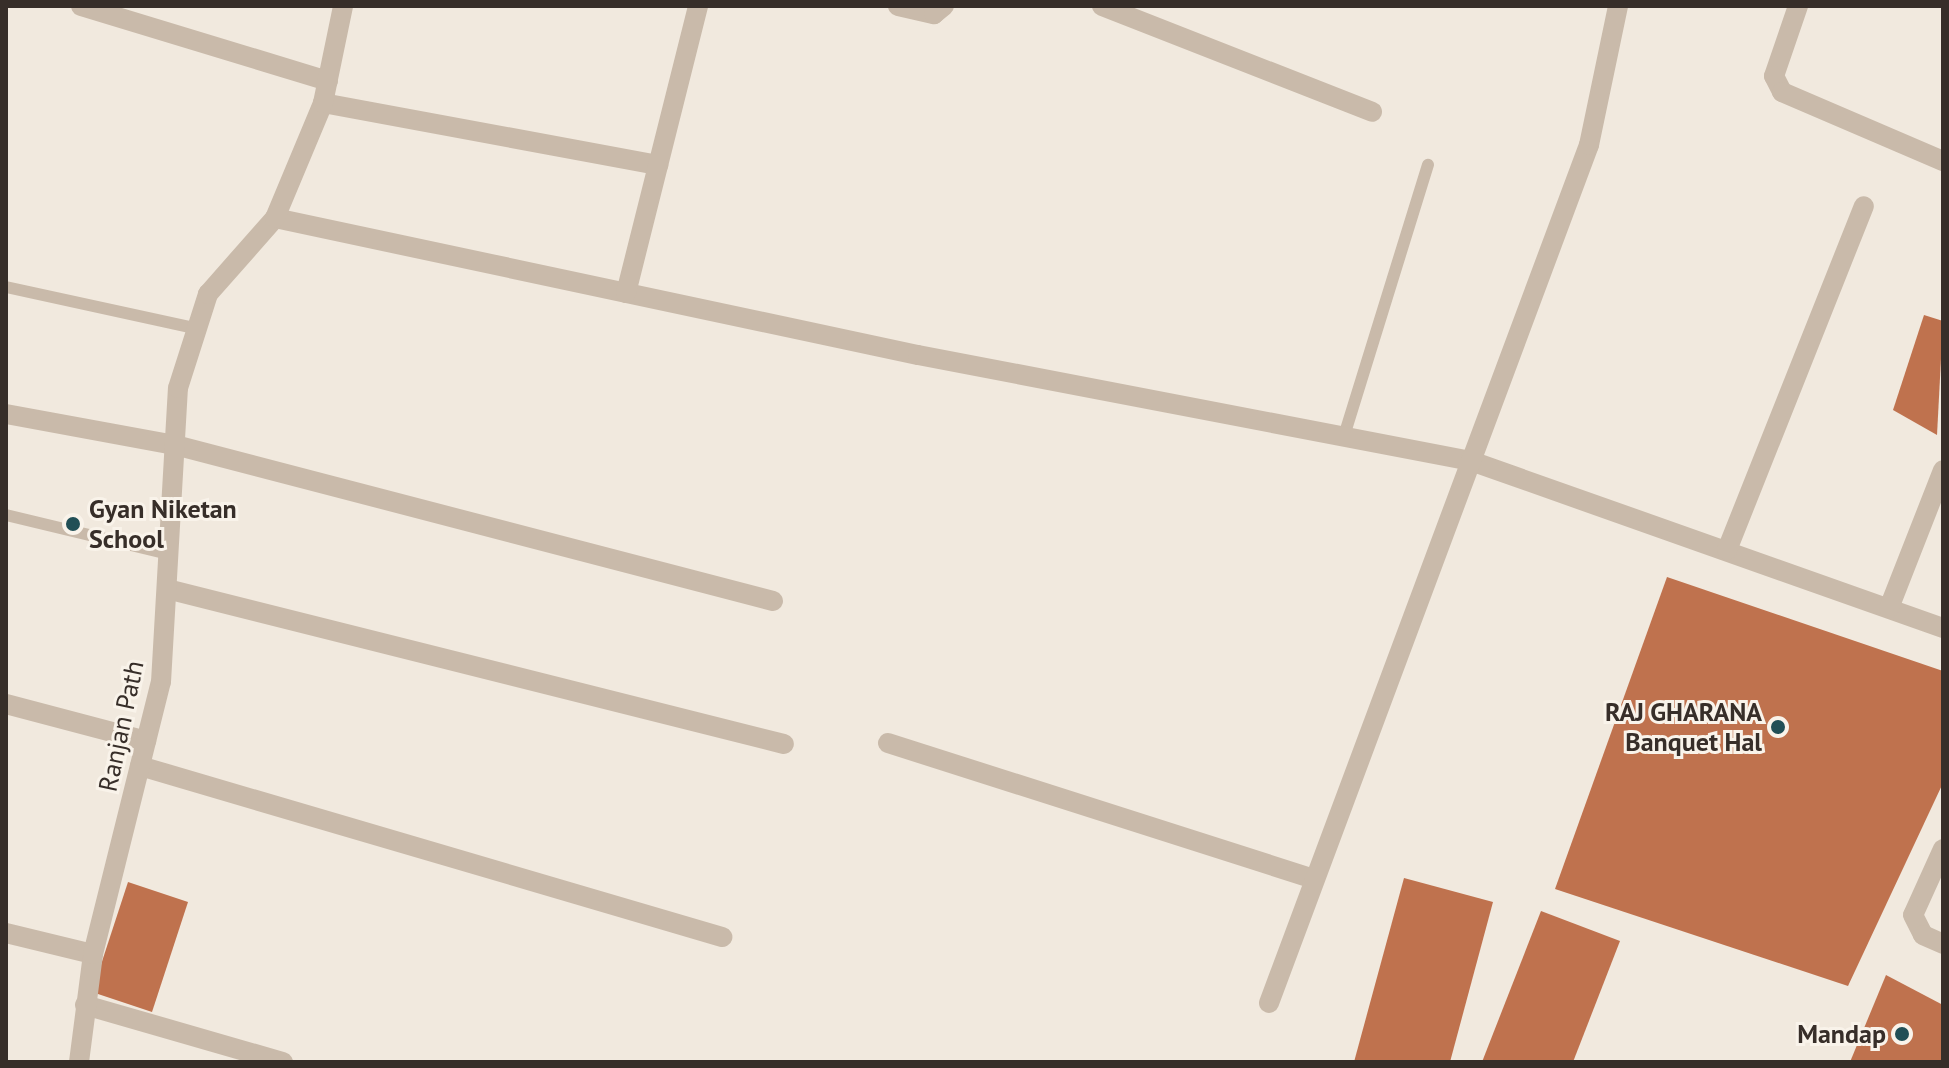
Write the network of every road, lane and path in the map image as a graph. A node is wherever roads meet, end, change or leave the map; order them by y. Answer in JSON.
{"nodes":[{"id":1,"x":81,"y":6,"type":"edge"},
{"id":2,"x":343,"y":6,"type":"edge"},
{"id":3,"x":698,"y":6,"type":"edge"},
{"id":4,"x":898,"y":6,"type":"edge"},
{"id":5,"x":944,"y":6,"type":"edge"},
{"id":6,"x":1102,"y":6,"type":"edge"},
{"id":7,"x":1618,"y":6,"type":"edge"},
{"id":8,"x":1798,"y":6,"type":"edge"},
{"id":9,"x":328,"y":81,"type":"junction"},
{"id":10,"x":323,"y":103,"type":"junction"},
{"id":11,"x":1372,"y":112,"type":"dead end"},
{"id":12,"x":1943,"y":161,"type":"edge"},
{"id":13,"x":658,"y":165,"type":"junction"},
{"id":14,"x":1428,"y":165,"type":"dead end"},
{"id":15,"x":1864,"y":206,"type":"dead end"},
{"id":16,"x":275,"y":218,"type":"junction"},
{"id":17,"x":6,"y":287,"type":"edge"},
{"id":18,"x":626,"y":293,"type":"junction"},
{"id":19,"x":194,"y":328,"type":"junction"},
{"id":20,"x":6,"y":414,"type":"edge"},
{"id":21,"x":1344,"y":436,"type":"junction"},
{"id":22,"x":175,"y":445,"type":"junction"},
{"id":23,"x":1466,"y":460,"type":"junction"},
{"id":24,"x":1943,"y":470,"type":"edge"},
{"id":25,"x":6,"y":515,"type":"edge"},
{"id":26,"x":1727,"y":550,"type":"junction"},
{"id":27,"x":169,"y":554,"type":"junction"},
{"id":28,"x":167,"y":589,"type":"junction"},
{"id":29,"x":773,"y":601,"type":"dead end"},
{"id":30,"x":1889,"y":608,"type":"junction"},
{"id":31,"x":1943,"y":628,"type":"edge"},
{"id":32,"x":6,"y":704,"type":"edge"},
{"id":33,"x":146,"y":741,"type":"junction"},
{"id":34,"x":888,"y":743,"type":"dead end"},
{"id":35,"x":784,"y":744,"type":"dead end"},
{"id":36,"x":140,"y":766,"type":"junction"},
{"id":37,"x":1943,"y":849,"type":"edge"},
{"id":38,"x":1314,"y":879,"type":"junction"},
{"id":39,"x":6,"y":933,"type":"edge"},
{"id":40,"x":722,"y":937,"type":"dead end"},
{"id":41,"x":1943,"y":944,"type":"edge"},
{"id":42,"x":93,"y":954,"type":"junction"},
{"id":43,"x":1269,"y":1003,"type":"dead end"},
{"id":44,"x":85,"y":1005,"type":"junction"},
{"id":45,"x":79,"y":1062,"type":"edge"},
{"id":46,"x":283,"y":1062,"type":"edge"}],
"edges":[{"from":1,"to":9,"type":"street"},
{"from":2,"to":9,"type":"street","name":"Ranjan Path"},
{"from":3,"to":13,"type":"street"},
{"from":4,"to":5,"type":"street"},
{"from":6,"to":11,"type":"street"},
{"from":7,"to":23,"type":"street"},
{"from":8,"to":12,"type":"street"},
{"from":9,"to":10,"type":"street","name":"Ranjan Path"},
{"from":10,"to":13,"type":"street"},
{"from":10,"to":16,"type":"street","name":"Ranjan Path"},
{"from":13,"to":18,"type":"street"},
{"from":14,"to":21,"type":"lane"},
{"from":15,"to":26,"type":"street"},
{"from":16,"to":18,"type":"street"},
{"from":16,"to":19,"type":"street","name":"Ranjan Path"},
{"from":17,"to":19,"type":"lane"},
{"from":18,"to":21,"type":"street"},
{"from":19,"to":22,"type":"street","name":"Ranjan Path"},
{"from":20,"to":22,"type":"street"},
{"from":21,"to":23,"type":"street"},
{"from":22,"to":27,"type":"street","name":"Ranjan Path"},
{"from":22,"to":29,"type":"street"},
{"from":23,"to":26,"type":"street"},
{"from":23,"to":38,"type":"street"},
{"from":24,"to":30,"type":"street"},
{"from":25,"to":27,"type":"lane"},
{"from":26,"to":30,"type":"street"},
{"from":27,"to":28,"type":"street","name":"Ranjan Path"},
{"from":28,"to":33,"type":"street","name":"Ranjan Path"},
{"from":28,"to":35,"type":"street"},
{"from":30,"to":31,"type":"street"},
{"from":32,"to":33,"type":"street"},
{"from":33,"to":36,"type":"street","name":"Ranjan Path"},
{"from":34,"to":38,"type":"street"},
{"from":36,"to":40,"type":"street"},
{"from":36,"to":42,"type":"street","name":"Ranjan Path"},
{"from":37,"to":41,"type":"street"},
{"from":38,"to":43,"type":"street"},
{"from":39,"to":42,"type":"street"},
{"from":42,"to":44,"type":"street","name":"Ranjan Path"},
{"from":44,"to":45,"type":"street","name":"Ranjan Path"},
{"from":44,"to":46,"type":"street"}]}
